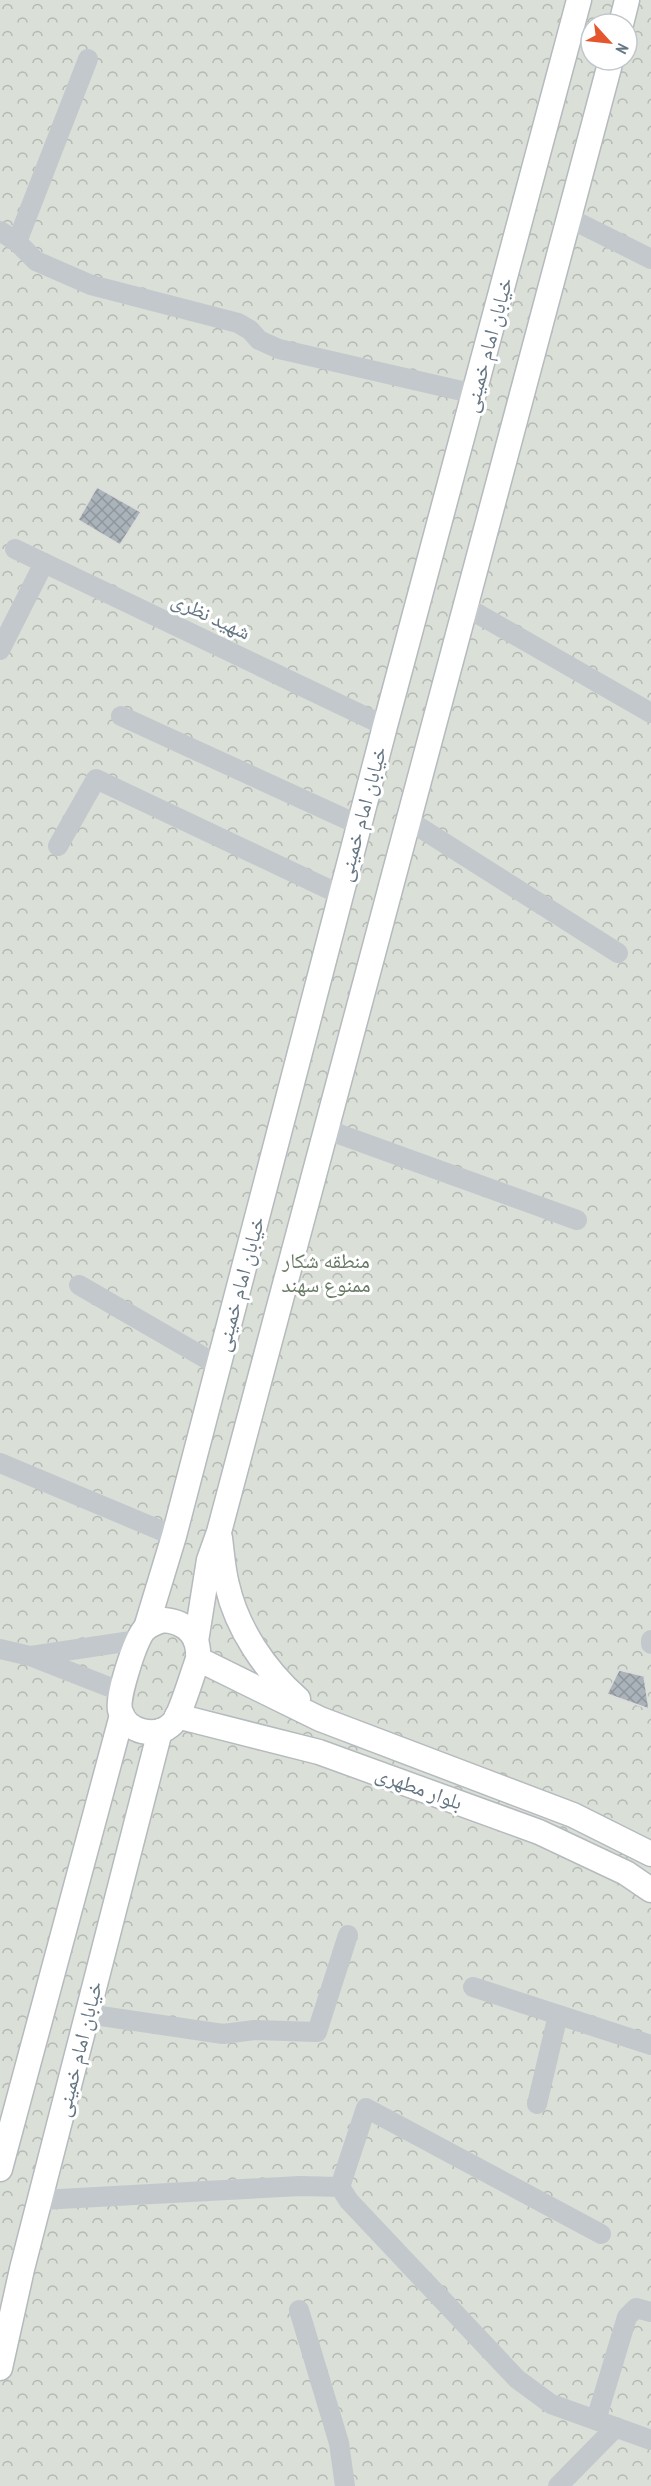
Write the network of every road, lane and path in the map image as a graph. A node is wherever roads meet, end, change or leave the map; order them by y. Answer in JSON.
{"nodes":[{"id":1,"x":579,"y":0,"type":"edge"},
{"id":2,"x":88,"y":59,"type":"dead end"},
{"id":3,"x":608,"y":72,"type":"edge"},
{"id":4,"x":569,"y":218,"type":"junction"},
{"id":5,"x":0,"y":231,"type":"edge"},
{"id":6,"x":17,"y":242,"type":"junction"},
{"id":7,"x":651,"y":258,"type":"edge"},
{"id":8,"x":475,"y":394,"type":"junction"},
{"id":9,"x":15,"y":549,"type":"dead end"},
{"id":10,"x":44,"y":563,"type":"junction"},
{"id":11,"x":466,"y":607,"type":"junction"},
{"id":12,"x":0,"y":650,"type":"edge"},
{"id":13,"x":651,"y":713,"type":"edge"},
{"id":14,"x":121,"y":716,"type":"dead end"},
{"id":15,"x":385,"y":726,"type":"junction"},
{"id":16,"x":408,"y":820,"type":"junction"},
{"id":17,"x":359,"y":825,"type":"junction"},
{"id":18,"x":58,"y":846,"type":"dead end"},
{"id":19,"x":341,"y":895,"type":"junction"},
{"id":20,"x":618,"y":952,"type":"dead end"},
{"id":21,"x":325,"y":1129,"type":"junction"},
{"id":22,"x":577,"y":1220,"type":"dead end"},
{"id":23,"x":79,"y":1285,"type":"dead end"},
{"id":24,"x":219,"y":1366,"type":"junction"},
{"id":25,"x":0,"y":1463,"type":"edge"},
{"id":26,"x":219,"y":1532,"type":"junction"},
{"id":27,"x":174,"y":1536,"type":"junction"},
{"id":28,"x":142,"y":1634,"type":"junction"},
{"id":29,"x":651,"y":1640,"type":"edge"},
{"id":30,"x":651,"y":1644,"type":"edge"},
{"id":31,"x":0,"y":1649,"type":"edge"},
{"id":32,"x":197,"y":1650,"type":"junction"},
{"id":33,"x":30,"y":1656,"type":"junction"},
{"id":34,"x":122,"y":1703,"type":"junction"},
{"id":35,"x":320,"y":1719,"type":"junction"},
{"id":36,"x":168,"y":1724,"type":"junction"},
{"id":37,"x":651,"y":1854,"type":"edge"},
{"id":38,"x":651,"y":1890,"type":"edge"},
{"id":39,"x":348,"y":1935,"type":"dead end"},
{"id":40,"x":473,"y":1987,"type":"dead end"},
{"id":41,"x":87,"y":2014,"type":"junction"},
{"id":42,"x":558,"y":2015,"type":"junction"},
{"id":43,"x":651,"y":2045,"type":"edge"},
{"id":44,"x":537,"y":2104,"type":"dead end"},
{"id":45,"x":0,"y":2169,"type":"edge"},
{"id":46,"x":340,"y":2187,"type":"junction"},
{"id":47,"x":41,"y":2200,"type":"junction"},
{"id":48,"x":600,"y":2234,"type":"dead end"},
{"id":49,"x":299,"y":2310,"type":"dead end"},
{"id":50,"x":651,"y":2312,"type":"edge"},
{"id":51,"x":0,"y":2367,"type":"edge"},
{"id":52,"x":596,"y":2420,"type":"junction"},
{"id":53,"x":616,"y":2427,"type":"junction"},
{"id":54,"x":651,"y":2440,"type":"edge"},
{"id":55,"x":345,"y":2486,"type":"edge"},
{"id":56,"x":558,"y":2486,"type":"edge"}],
"edges":[{"from":1,"to":8,"type":"main road","name":"خیابان امام خمینی"},
{"from":2,"to":6,"type":"street"},
{"from":3,"to":4,"type":"main road","name":"خیابان امام خمینی"},
{"from":4,"to":7,"type":"street"},
{"from":4,"to":11,"type":"main road","name":"خیابان امام خمینی"},
{"from":5,"to":6,"type":"street"},
{"from":6,"to":8,"type":"street"},
{"from":8,"to":15,"type":"main road","name":"خیابان امام خمینی"},
{"from":9,"to":10,"type":"street","name":"شهید نظری"},
{"from":10,"to":12,"type":"street"},
{"from":10,"to":15,"type":"street","name":"شهید نظری"},
{"from":11,"to":13,"type":"street"},
{"from":11,"to":16,"type":"main road","name":"خیابان امام خمینی"},
{"from":14,"to":17,"type":"street"},
{"from":15,"to":17,"type":"main road","name":"خیابان امام خمینی"},
{"from":16,"to":20,"type":"street"},
{"from":16,"to":21,"type":"main road","name":"خیابان امام خمینی"},
{"from":17,"to":19,"type":"main road","name":"خیابان امام خمینی"},
{"from":18,"to":19,"type":"street"},
{"from":19,"to":24,"type":"main road","name":"خیابان امام خمینی"},
{"from":21,"to":22,"type":"street"},
{"from":21,"to":26,"type":"main road","name":"خیابان امام خمینی"},
{"from":23,"to":24,"type":"street"},
{"from":24,"to":27,"type":"main road","name":"خیابان امام خمینی"},
{"from":25,"to":27,"type":"street"},
{"from":26,"to":32,"type":"main road","name":"خیابان امام خمینی"},
{"from":26,"to":35,"type":"main road"},
{"from":27,"to":28,"type":"main road","name":"خیابان امام خمینی"},
{"from":28,"to":32,"type":"main road","name":"بلوار مطهری"},
{"from":28,"to":33,"type":"street"},
{"from":28,"to":34,"type":"main road","name":"خیابان امام خمینی"},
{"from":29,"to":30,"type":"street"},
{"from":31,"to":33,"type":"street"},
{"from":32,"to":35,"type":"main road","name":"بلوار مطهری"},
{"from":32,"to":36,"type":"main road","name":"خیابان امام خمینی"},
{"from":33,"to":34,"type":"street"},
{"from":34,"to":36,"type":"main road","name":"بلوار مطهری"},
{"from":34,"to":45,"type":"main road"},
{"from":35,"to":37,"type":"main road","name":"بلوار مطهری"},
{"from":36,"to":38,"type":"main road","name":"بلوار مطهری"},
{"from":36,"to":41,"type":"main road","name":"خیابان امام خمینی"},
{"from":39,"to":41,"type":"street"},
{"from":40,"to":42,"type":"street"},
{"from":41,"to":47,"type":"main road","name":"خیابان امام خمینی"},
{"from":42,"to":43,"type":"street"},
{"from":42,"to":44,"type":"street"},
{"from":46,"to":47,"type":"street"},
{"from":46,"to":48,"type":"street"},
{"from":46,"to":52,"type":"street"},
{"from":47,"to":51,"type":"main road","name":"خیابان امام خمینی"},
{"from":49,"to":55,"type":"street"},
{"from":50,"to":52,"type":"street"},
{"from":52,"to":53,"type":"street"},
{"from":53,"to":54,"type":"street"},
{"from":53,"to":56,"type":"street"}]}
